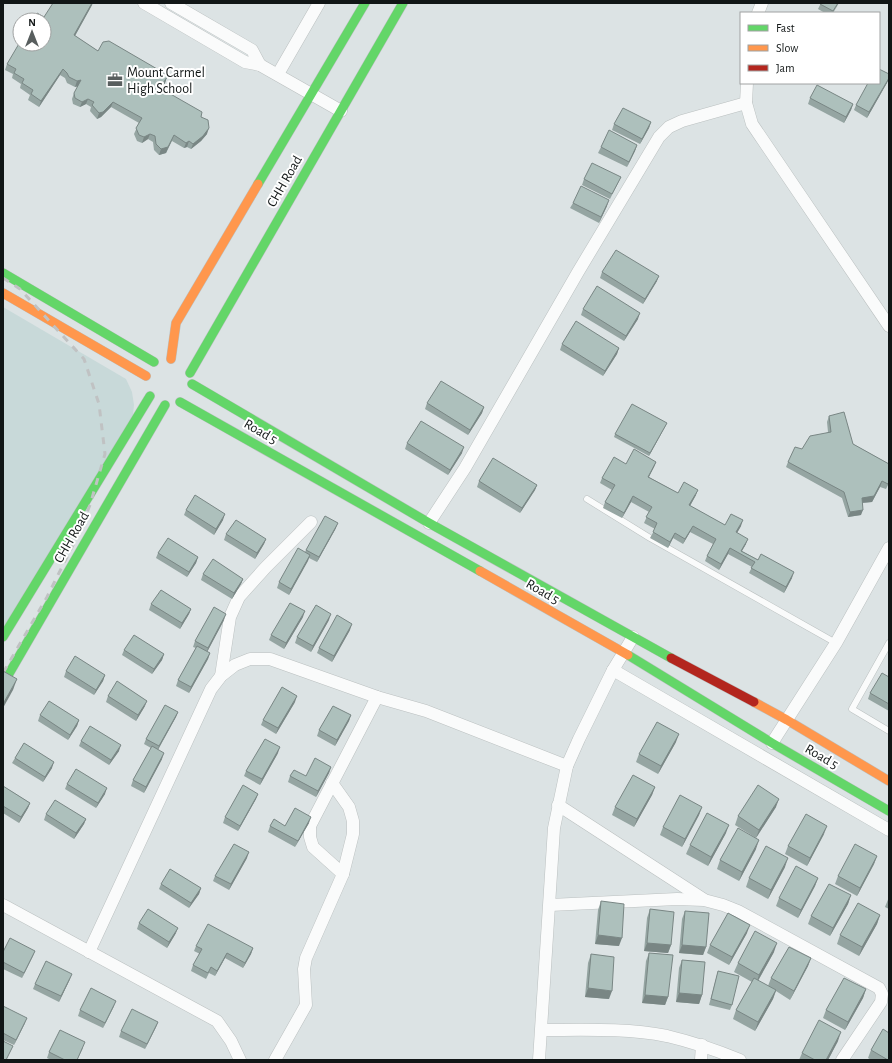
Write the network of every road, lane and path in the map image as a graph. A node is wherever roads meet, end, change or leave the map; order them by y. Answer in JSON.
{"nodes":[{"id":1,"x":144,"y":3,"type":"edge"},
{"id":2,"x":171,"y":3,"type":"edge"},
{"id":3,"x":319,"y":3,"type":"edge"},
{"id":4,"x":365,"y":3,"type":"edge"},
{"id":5,"x":403,"y":3,"type":"edge"},
{"id":6,"x":260,"y":65,"type":"junction"},
{"id":7,"x":278,"y":74,"type":"junction"},
{"id":8,"x":746,"y":84,"type":"edge"},
{"id":9,"x":311,"y":93,"type":"junction"},
{"id":10,"x":746,"y":103,"type":"junction"},
{"id":11,"x":341,"y":111,"type":"junction"},
{"id":12,"x":3,"y":273,"type":"edge"},
{"id":13,"x":5,"y":294,"type":"edge"},
{"id":14,"x":889,"y":326,"type":"edge"},
{"id":15,"x":177,"y":361,"type":"junction"},
{"id":16,"x":154,"y":362,"type":"junction"},
{"id":17,"x":190,"y":373,"type":"junction"},
{"id":18,"x":146,"y":376,"type":"junction"},
{"id":19,"x":187,"y":394,"type":"junction"},
{"id":20,"x":150,"y":396,"type":"junction"},
{"id":21,"x":165,"y":405,"type":"junction"},
{"id":22,"x":587,"y":499,"type":"dead end"},
{"id":23,"x":311,"y":522,"type":"dead end"},
{"id":24,"x":429,"y":523,"type":"junction"},
{"id":25,"x":889,"y":548,"type":"edge"},
{"id":26,"x":3,"y":637,"type":"edge"},
{"id":27,"x":633,"y":637,"type":"junction"},
{"id":28,"x":836,"y":642,"type":"junction"},
{"id":29,"x":889,"y":643,"type":"edge"},
{"id":30,"x":623,"y":652,"type":"junction"},
{"id":31,"x":613,"y":670,"type":"junction"},
{"id":32,"x":221,"y":676,"type":"junction"},
{"id":33,"x":3,"y":684,"type":"edge"},
{"id":34,"x":377,"y":696,"type":"junction"},
{"id":35,"x":787,"y":720,"type":"junction"},
{"id":36,"x":889,"y":731,"type":"edge"},
{"id":37,"x":772,"y":743,"type":"junction"},
{"id":38,"x":567,"y":766,"type":"junction"},
{"id":39,"x":889,"y":781,"type":"edge"},
{"id":40,"x":332,"y":783,"type":"junction"},
{"id":41,"x":558,"y":805,"type":"junction"},
{"id":42,"x":889,"y":810,"type":"edge"},
{"id":43,"x":889,"y":830,"type":"edge"},
{"id":44,"x":343,"y":874,"type":"junction"},
{"id":45,"x":704,"y":900,"type":"junction"},
{"id":46,"x":3,"y":905,"type":"edge"},
{"id":47,"x":550,"y":905,"type":"junction"},
{"id":48,"x":89,"y":952,"type":"junction"},
{"id":49,"x":542,"y":1030,"type":"junction"},
{"id":50,"x":702,"y":1045,"type":"junction"},
{"id":51,"x":240,"y":1060,"type":"edge"},
{"id":52,"x":275,"y":1060,"type":"edge"},
{"id":53,"x":539,"y":1060,"type":"edge"},
{"id":54,"x":701,"y":1060,"type":"edge"},
{"id":55,"x":740,"y":1060,"type":"edge"},
{"id":56,"x":842,"y":1060,"type":"edge"}],
"edges":[{"from":1,"to":6,"type":"street"},
{"from":2,"to":6,"type":"street"},
{"from":3,"to":7,"type":"street"},
{"from":4,"to":9,"type":"street"},
{"from":5,"to":11,"type":"street","name":"CHH Road"},
{"from":6,"to":7,"type":"street"},
{"from":7,"to":9,"type":"street"},
{"from":8,"to":10,"type":"street"},
{"from":9,"to":11,"type":"street"},
{"from":9,"to":15,"type":"street"},
{"from":10,"to":14,"type":"street"},
{"from":10,"to":24,"type":"street"},
{"from":11,"to":17,"type":"street","name":"CHH Road"},
{"from":12,"to":16,"type":"street"},
{"from":13,"to":18,"type":"street"},
{"from":15,"to":16,"type":"street"},
{"from":15,"to":17,"type":"street"},
{"from":16,"to":18,"type":"street"},
{"from":17,"to":19,"type":"street"},
{"from":18,"to":20,"type":"street"},
{"from":19,"to":21,"type":"street"},
{"from":19,"to":24,"type":"street","name":"Road 5"},
{"from":19,"to":30,"type":"street","name":"Road 5"},
{"from":20,"to":21,"type":"street"},
{"from":20,"to":26,"type":"street","name":"CHH Road"},
{"from":21,"to":33,"type":"street","name":"CHH Road"},
{"from":22,"to":28,"type":"lane"},
{"from":23,"to":32,"type":"street"},
{"from":24,"to":27,"type":"street","name":"Road 5"},
{"from":25,"to":28,"type":"street"},
{"from":27,"to":30,"type":"street"},
{"from":27,"to":35,"type":"street","name":"Road 5"},
{"from":28,"to":35,"type":"street"},
{"from":29,"to":36,"type":"lane"},
{"from":30,"to":31,"type":"street"},
{"from":30,"to":37,"type":"street","name":"Road 5"},
{"from":31,"to":38,"type":"street"},
{"from":31,"to":43,"type":"street"},
{"from":32,"to":34,"type":"street"},
{"from":32,"to":48,"type":"street"},
{"from":34,"to":38,"type":"street"},
{"from":34,"to":40,"type":"street"},
{"from":35,"to":37,"type":"street"},
{"from":35,"to":39,"type":"street","name":"Road 5"},
{"from":37,"to":42,"type":"street","name":"Road 5"},
{"from":38,"to":41,"type":"street"},
{"from":40,"to":44,"type":"street"},
{"from":40,"to":44,"type":"street"},
{"from":41,"to":45,"type":"street"},
{"from":41,"to":47,"type":"street"},
{"from":44,"to":52,"type":"street"},
{"from":45,"to":47,"type":"street"},
{"from":45,"to":56,"type":"street"},
{"from":46,"to":48,"type":"street"},
{"from":47,"to":49,"type":"street"},
{"from":48,"to":51,"type":"street"},
{"from":49,"to":50,"type":"street"},
{"from":49,"to":53,"type":"street"},
{"from":50,"to":54,"type":"street"},
{"from":50,"to":55,"type":"street"}]}
